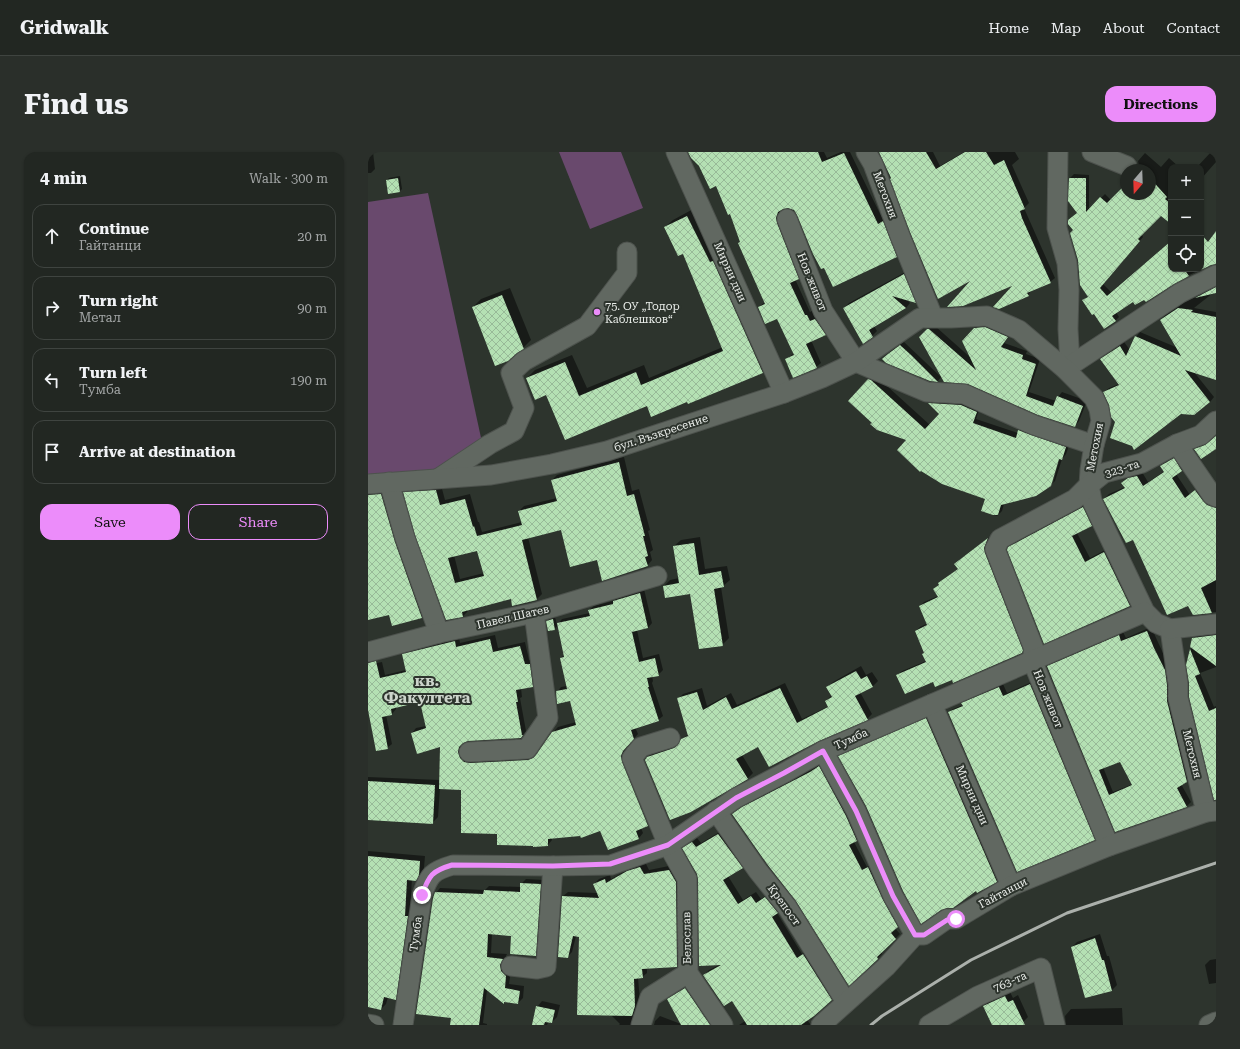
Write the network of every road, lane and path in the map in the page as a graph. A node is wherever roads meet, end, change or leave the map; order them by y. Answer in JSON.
{"nodes":[{"id":1,"x":676,"y":152,"type":"edge"},
{"id":2,"x":866,"y":152,"type":"edge"},
{"id":3,"x":1058,"y":152,"type":"edge"},
{"id":4,"x":1092,"y":152,"type":"edge"},
{"id":5,"x":1122,"y":164,"type":"edge"},
{"id":6,"x":787,"y":219,"type":"dead end"},
{"id":7,"x":627,"y":252,"type":"dead end"},
{"id":8,"x":1216,"y":275,"type":"edge"},
{"id":9,"x":933,"y":318,"type":"junction"},
{"id":10,"x":856,"y":362,"type":"junction"},
{"id":11,"x":1068,"y":367,"type":"junction"},
{"id":12,"x":784,"y":393,"type":"junction"},
{"id":13,"x":1216,"y":421,"type":"edge"},
{"id":14,"x":1177,"y":444,"type":"junction"},
{"id":15,"x":1094,"y":445,"type":"junction"},
{"id":16,"x":436,"y":479,"type":"junction"},
{"id":17,"x":389,"y":482,"type":"junction"},
{"id":18,"x":368,"y":484,"type":"edge"},
{"id":19,"x":1089,"y":485,"type":"junction"},
{"id":20,"x":1216,"y":497,"type":"edge"},
{"id":21,"x":995,"y":550,"type":"joint"},
{"id":22,"x":657,"y":576,"type":"dead end"},
{"id":23,"x":1144,"y":612,"type":"junction"},
{"id":24,"x":534,"y":613,"type":"junction"},
{"id":25,"x":1216,"y":624,"type":"edge"},
{"id":26,"x":1170,"y":629,"type":"junction"},
{"id":27,"x":439,"y":633,"type":"junction"},
{"id":28,"x":368,"y":652,"type":"edge"},
{"id":29,"x":1032,"y":660,"type":"junction"},
{"id":30,"x":932,"y":704,"type":"junction"},
{"id":31,"x":670,"y":738,"type":"dead end"},
{"id":32,"x":823,"y":751,"type":"junction"},
{"id":33,"x":469,"y":752,"type":"dead end"},
{"id":34,"x":716,"y":811,"type":"junction"},
{"id":35,"x":1211,"y":811,"type":"edge"},
{"id":36,"x":668,"y":845,"type":"junction"},
{"id":37,"x":1109,"y":846,"type":"junction"},
{"id":38,"x":553,"y":866,"type":"junction"},
{"id":39,"x":1011,"y":886,"type":"junction"},
{"id":40,"x":915,"y":935,"type":"junction"},
{"id":41,"x":511,"y":966,"type":"dead end"},
{"id":42,"x":688,"y":973,"type":"junction"},
{"id":43,"x":846,"y":1002,"type":"junction"},
{"id":44,"x":1216,"y":1022,"type":"edge"},
{"id":45,"x":368,"y":1024,"type":"edge"},
{"id":46,"x":374,"y":1025,"type":"edge"},
{"id":47,"x":403,"y":1025,"type":"edge"},
{"id":48,"x":641,"y":1025,"type":"edge"},
{"id":49,"x":723,"y":1025,"type":"edge"},
{"id":50,"x":821,"y":1025,"type":"edge"},
{"id":51,"x":929,"y":1025,"type":"edge"},
{"id":52,"x":1055,"y":1025,"type":"edge"},
{"id":53,"x":1209,"y":1025,"type":"edge"}],
"edges":[{"from":1,"to":12,"type":"street","name":"Мирни дни"},
{"from":2,"to":9,"type":"street","name":"Метохия"},
{"from":3,"to":11,"type":"street"},
{"from":4,"to":5,"type":"street"},
{"from":6,"to":10,"type":"street","name":"Нов живот"},
{"from":7,"to":16,"type":"street"},
{"from":8,"to":11,"type":"street"},
{"from":9,"to":10,"type":"street","name":"бул. Възкресение"},
{"from":9,"to":11,"type":"street","name":"Метохия"},
{"from":10,"to":12,"type":"street","name":"бул. Възкресение"},
{"from":10,"to":15,"type":"street"},
{"from":11,"to":15,"type":"street","name":"Метохия"},
{"from":12,"to":16,"type":"street","name":"бул. Възкресение"},
{"from":13,"to":14,"type":"street","name":"323-та"},
{"from":14,"to":19,"type":"street","name":"323-та"},
{"from":14,"to":20,"type":"street"},
{"from":15,"to":19,"type":"street","name":"Метохия"},
{"from":16,"to":17,"type":"street","name":"бул. Възкресение"},
{"from":17,"to":18,"type":"street","name":"бул. Възкресение"},
{"from":17,"to":27,"type":"street"},
{"from":19,"to":21,"type":"street","name":"323-та"},
{"from":19,"to":23,"type":"street","name":"Метохия"},
{"from":21,"to":29,"type":"street","name":"Нов живот"},
{"from":22,"to":24,"type":"street","name":"Павел Шатев"},
{"from":23,"to":26,"type":"street","name":"Метохия"},
{"from":23,"to":29,"type":"street","name":"Тумба"},
{"from":24,"to":27,"type":"street","name":"Павел Шатев"},
{"from":24,"to":33,"type":"street"},
{"from":25,"to":26,"type":"street"},
{"from":26,"to":35,"type":"street","name":"Метохия"},
{"from":27,"to":28,"type":"street","name":"Павел Шатев"},
{"from":29,"to":30,"type":"street","name":"Тумба"},
{"from":29,"to":37,"type":"street","name":"Нов живот"},
{"from":30,"to":32,"type":"street","name":"Тумба"},
{"from":30,"to":39,"type":"street","name":"Мирни дни"},
{"from":31,"to":36,"type":"street","name":"Белослав"},
{"from":32,"to":34,"type":"street","name":"Тумба"},
{"from":32,"to":40,"type":"street"},
{"from":34,"to":36,"type":"street","name":"Тумба"},
{"from":34,"to":43,"type":"street","name":"Крепост"},
{"from":35,"to":37,"type":"street","name":"Гайтанци"},
{"from":36,"to":38,"type":"street","name":"Тумба"},
{"from":36,"to":42,"type":"street","name":"Белослав"},
{"from":37,"to":39,"type":"street","name":"Гайтанци"},
{"from":38,"to":41,"type":"street"},
{"from":38,"to":47,"type":"street","name":"Тумба"},
{"from":39,"to":40,"type":"street","name":"Гайтанци"},
{"from":40,"to":43,"type":"street","name":"Гайтанци"},
{"from":42,"to":48,"type":"street"},
{"from":42,"to":49,"type":"street","name":"Белослав"},
{"from":43,"to":50,"type":"street","name":"Гайтанци"},
{"from":44,"to":53,"type":"street"},
{"from":45,"to":46,"type":"street"},
{"from":51,"to":52,"type":"street","name":"763-та"}]}
